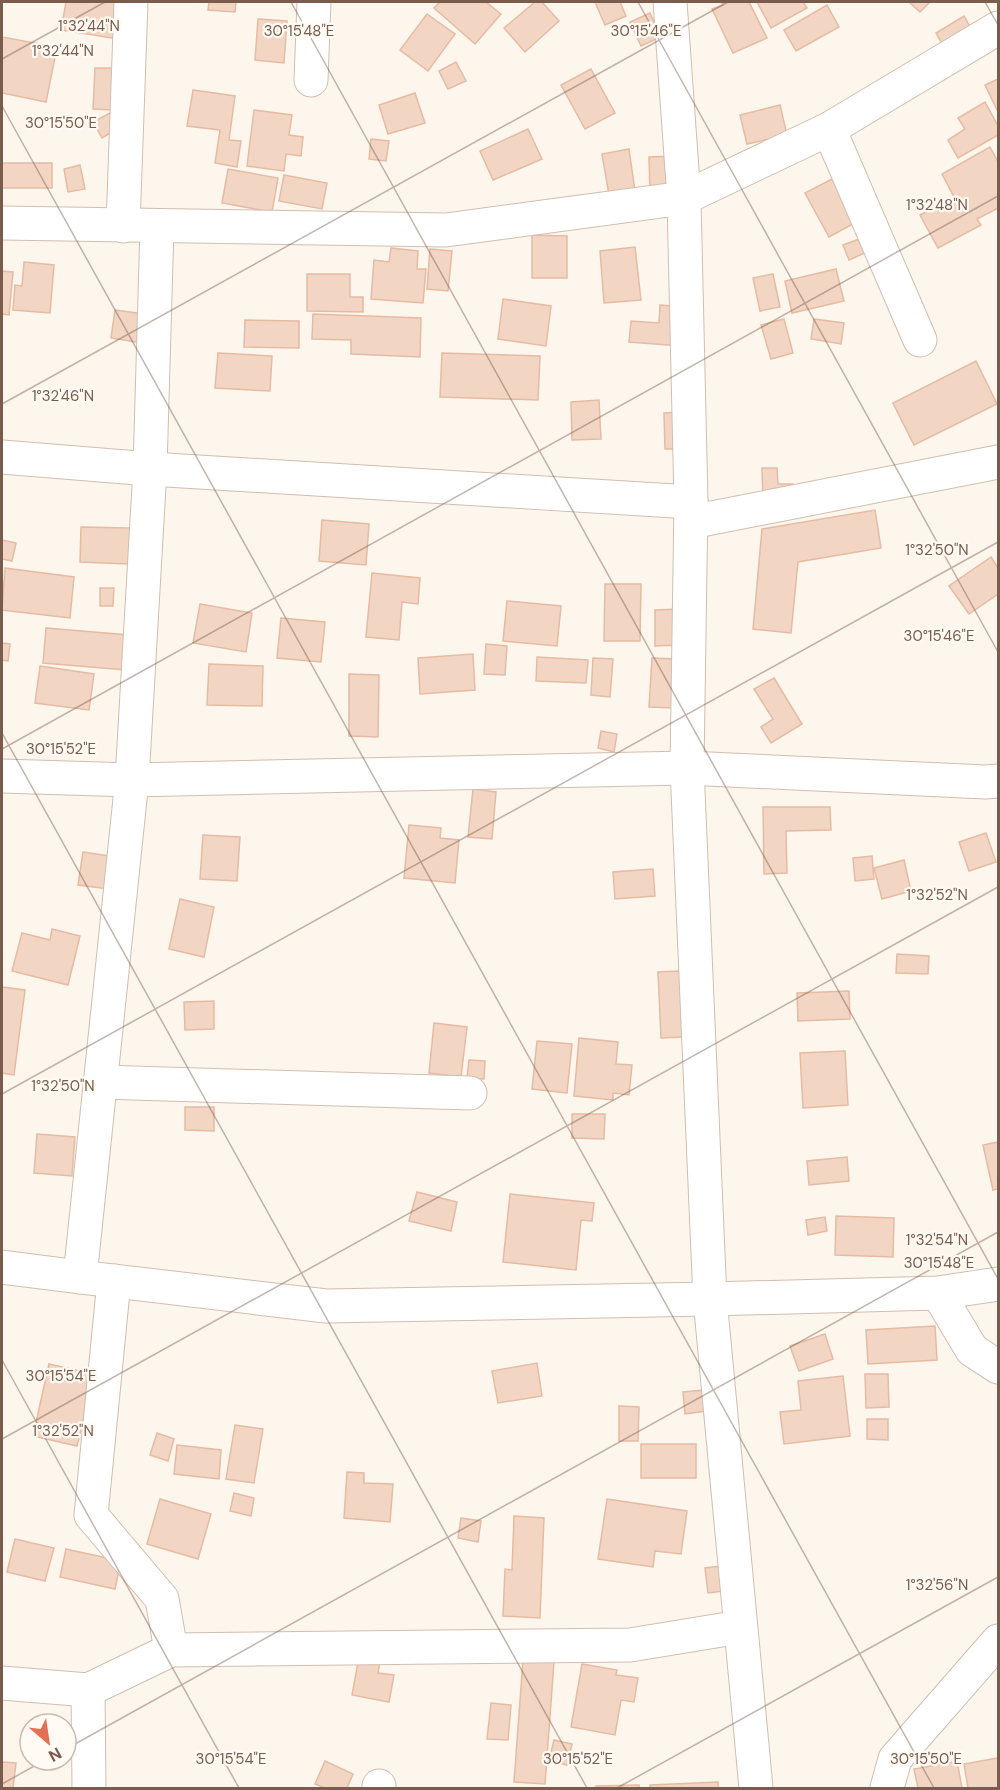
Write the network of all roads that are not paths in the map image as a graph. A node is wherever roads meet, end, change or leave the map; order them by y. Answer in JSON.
{"nodes":[{"id":1,"x":131,"y":2,"type":"edge"},
{"id":2,"x":314,"y":2,"type":"edge"},
{"id":3,"x":670,"y":2,"type":"edge"},
{"id":4,"x":999,"y":28,"type":"edge"},
{"id":5,"x":311,"y":80,"type":"dead end"},
{"id":6,"x":829,"y":129,"type":"junction"},
{"id":7,"x":684,"y":198,"type":"junction"},
{"id":8,"x":2,"y":223,"type":"edge"},
{"id":9,"x":123,"y":226,"type":"junction"},
{"id":10,"x":157,"y":226,"type":"junction"},
{"id":11,"x":920,"y":340,"type":"dead end"},
{"id":12,"x":2,"y":457,"type":"edge"},
{"id":13,"x":999,"y":462,"type":"edge"},
{"id":14,"x":150,"y":469,"type":"junction"},
{"id":15,"x":691,"y":512,"type":"junction"},
{"id":16,"x":687,"y":768,"type":"junction"},
{"id":17,"x":2,"y":776,"type":"edge"},
{"id":18,"x":132,"y":780,"type":"junction"},
{"id":19,"x":999,"y":781,"type":"edge"},
{"id":20,"x":100,"y":1082,"type":"junction"},
{"id":21,"x":470,"y":1093,"type":"dead end"},
{"id":22,"x":2,"y":1267,"type":"edge"},
{"id":23,"x":80,"y":1277,"type":"junction"},
{"id":24,"x":114,"y":1281,"type":"junction"},
{"id":25,"x":999,"y":1284,"type":"edge"},
{"id":26,"x":938,"y":1293,"type":"junction"},
{"id":27,"x":710,"y":1299,"type":"junction"},
{"id":28,"x":985,"y":1358,"type":"edge"},
{"id":29,"x":999,"y":1384,"type":"edge"},
{"id":30,"x":740,"y":1627,"type":"junction"},
{"id":31,"x":999,"y":1641,"type":"edge"},
{"id":32,"x":171,"y":1650,"type":"junction"},
{"id":33,"x":2,"y":1683,"type":"edge"},
{"id":34,"x":88,"y":1690,"type":"junction"},
{"id":35,"x":89,"y":1788,"type":"edge"},
{"id":36,"x":756,"y":1788,"type":"edge"},
{"id":37,"x":887,"y":1788,"type":"edge"}],
"edges":[{"from":1,"to":9,"type":"street"},
{"from":2,"to":5,"type":"street"},
{"from":3,"to":7,"type":"street"},
{"from":4,"to":6,"type":"street"},
{"from":6,"to":7,"type":"street"},
{"from":6,"to":11,"type":"street"},
{"from":7,"to":10,"type":"street"},
{"from":7,"to":15,"type":"street"},
{"from":8,"to":9,"type":"street"},
{"from":9,"to":10,"type":"street"},
{"from":10,"to":14,"type":"street"},
{"from":12,"to":14,"type":"street"},
{"from":13,"to":15,"type":"street"},
{"from":14,"to":15,"type":"street"},
{"from":14,"to":18,"type":"street"},
{"from":15,"to":16,"type":"street"},
{"from":16,"to":18,"type":"street"},
{"from":16,"to":19,"type":"street"},
{"from":16,"to":27,"type":"street"},
{"from":17,"to":18,"type":"street"},
{"from":18,"to":20,"type":"street"},
{"from":20,"to":21,"type":"street"},
{"from":20,"to":23,"type":"street"},
{"from":22,"to":23,"type":"street"},
{"from":23,"to":24,"type":"street"},
{"from":24,"to":27,"type":"street"},
{"from":24,"to":32,"type":"street"},
{"from":25,"to":26,"type":"street"},
{"from":26,"to":27,"type":"street"},
{"from":26,"to":28,"type":"street"},
{"from":27,"to":30,"type":"street"},
{"from":28,"to":29,"type":"street"},
{"from":30,"to":32,"type":"street"},
{"from":30,"to":36,"type":"street"},
{"from":31,"to":37,"type":"street"},
{"from":32,"to":34,"type":"street"},
{"from":33,"to":34,"type":"street"},
{"from":34,"to":35,"type":"street"}]}
